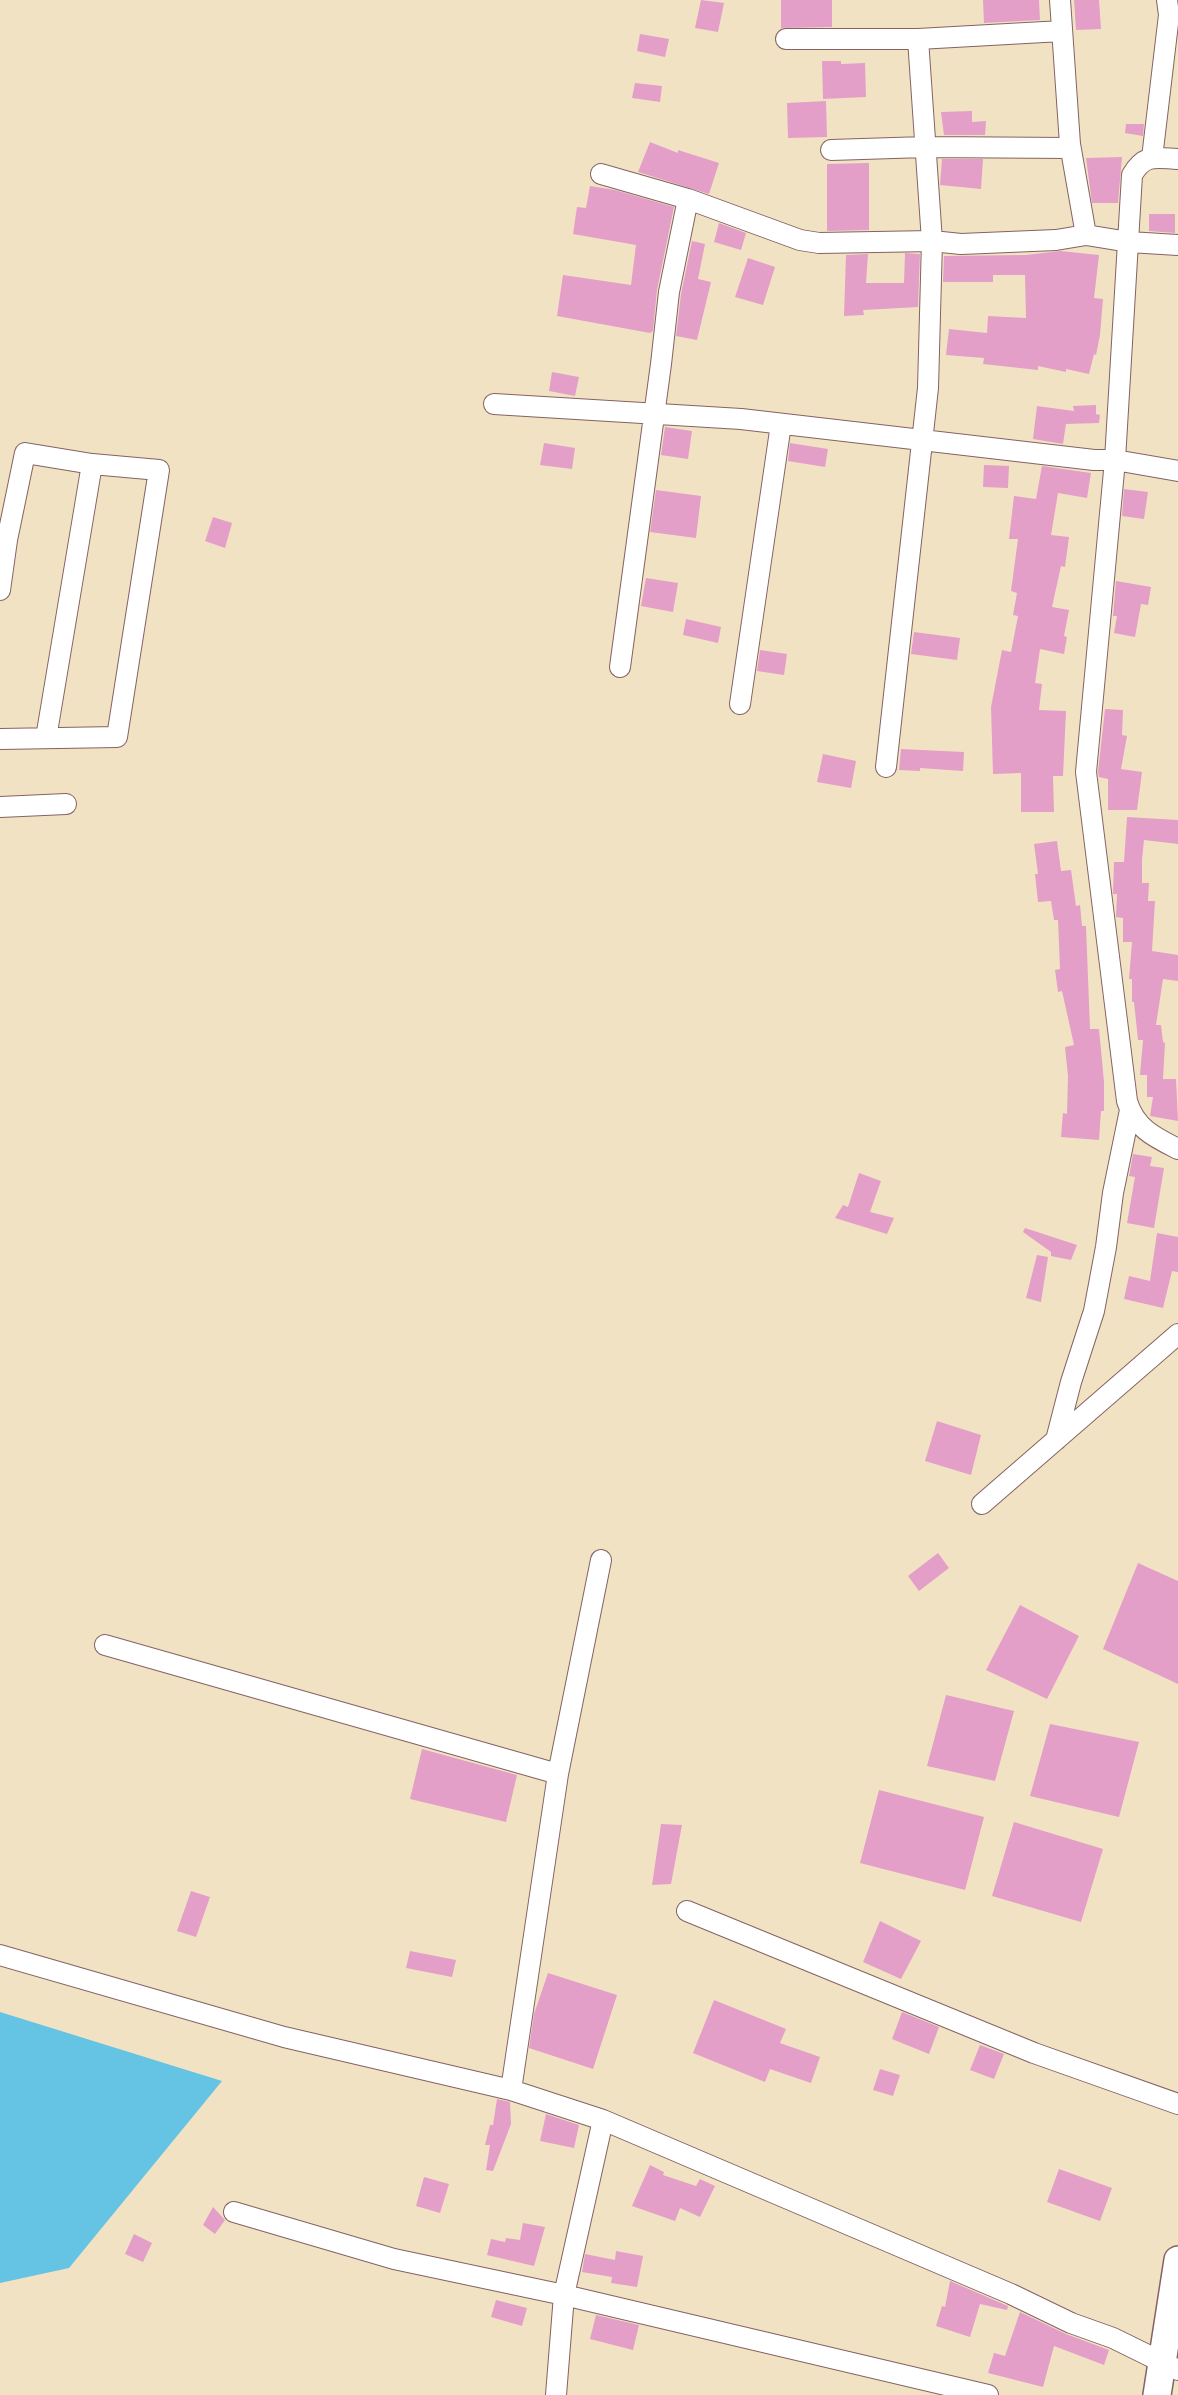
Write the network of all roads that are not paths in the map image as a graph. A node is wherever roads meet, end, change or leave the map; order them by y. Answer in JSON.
{"nodes":[{"id":1,"x":1060,"y":0,"type":"edge"},
{"id":2,"x":1171,"y":10,"type":"edge"},
{"id":3,"x":1062,"y":31,"type":"junction"},
{"id":4,"x":786,"y":39,"type":"dead end"},
{"id":5,"x":918,"y":39,"type":"junction"},
{"id":6,"x":926,"y":147,"type":"junction"},
{"id":7,"x":1070,"y":148,"type":"junction"},
{"id":8,"x":831,"y":150,"type":"dead end"},
{"id":9,"x":1152,"y":158,"type":"junction"},
{"id":10,"x":1178,"y":159,"type":"edge"},
{"id":11,"x":601,"y":174,"type":"dead end"},
{"id":12,"x":688,"y":199,"type":"junction"},
{"id":13,"x":1086,"y":235,"type":"junction"},
{"id":14,"x":932,"y":241,"type":"junction"},
{"id":15,"x":1129,"y":242,"type":"junction"},
{"id":16,"x":1178,"y":245,"type":"edge"},
{"id":17,"x":494,"y":404,"type":"dead end"},
{"id":18,"x":655,"y":413,"type":"junction"},
{"id":19,"x":781,"y":424,"type":"junction"},
{"id":20,"x":922,"y":440,"type":"junction"},
{"id":21,"x":1115,"y":460,"type":"junction"},
{"id":22,"x":92,"y":464,"type":"junction"},
{"id":23,"x":1178,"y":471,"type":"edge"},
{"id":24,"x":4,"y":540,"type":"edge"},
{"id":25,"x":0,"y":590,"type":"edge"},
{"id":26,"x":620,"y":667,"type":"dead end"},
{"id":27,"x":740,"y":704,"type":"dead end"},
{"id":28,"x":46,"y":738,"type":"junction"},
{"id":29,"x":0,"y":739,"type":"edge"},
{"id":30,"x":886,"y":767,"type":"dead end"},
{"id":31,"x":66,"y":804,"type":"dead end"},
{"id":32,"x":0,"y":807,"type":"edge"},
{"id":33,"x":1130,"y":1110,"type":"junction"},
{"id":34,"x":1178,"y":1149,"type":"edge"},
{"id":35,"x":1178,"y":1334,"type":"edge"},
{"id":36,"x":1056,"y":1440,"type":"junction"},
{"id":37,"x":982,"y":1504,"type":"dead end"},
{"id":38,"x":601,"y":1560,"type":"dead end"},
{"id":39,"x":105,"y":1645,"type":"dead end"},
{"id":40,"x":558,"y":1774,"type":"junction"},
{"id":41,"x":687,"y":1911,"type":"dead end"},
{"id":42,"x":0,"y":1955,"type":"edge"},
{"id":43,"x":511,"y":2090,"type":"junction"},
{"id":44,"x":1178,"y":2104,"type":"edge"},
{"id":45,"x":603,"y":2120,"type":"junction"},
{"id":46,"x":234,"y":2212,"type":"dead end"},
{"id":47,"x":1178,"y":2260,"type":"edge"},
{"id":48,"x":564,"y":2295,"type":"junction"},
{"id":49,"x":1170,"y":2366,"type":"edge"},
{"id":50,"x":556,"y":2395,"type":"edge"},
{"id":51,"x":988,"y":2395,"type":"edge"},
{"id":52,"x":1157,"y":2395,"type":"edge"}],
"edges":[{"from":1,"to":3,"type":"street"},
{"from":2,"to":9,"type":"street"},
{"from":3,"to":5,"type":"street"},
{"from":3,"to":7,"type":"street"},
{"from":4,"to":5,"type":"street"},
{"from":5,"to":6,"type":"street"},
{"from":6,"to":7,"type":"street"},
{"from":6,"to":8,"type":"street"},
{"from":6,"to":14,"type":"street"},
{"from":7,"to":13,"type":"street"},
{"from":9,"to":10,"type":"street"},
{"from":9,"to":15,"type":"street"},
{"from":11,"to":12,"type":"street"},
{"from":12,"to":14,"type":"street"},
{"from":12,"to":18,"type":"street"},
{"from":13,"to":14,"type":"street"},
{"from":13,"to":15,"type":"street"},
{"from":14,"to":20,"type":"street"},
{"from":15,"to":16,"type":"street"},
{"from":15,"to":21,"type":"street"},
{"from":17,"to":18,"type":"street"},
{"from":18,"to":19,"type":"street"},
{"from":18,"to":26,"type":"street"},
{"from":19,"to":20,"type":"street"},
{"from":19,"to":27,"type":"street"},
{"from":20,"to":21,"type":"street"},
{"from":20,"to":30,"type":"street"},
{"from":21,"to":23,"type":"street"},
{"from":21,"to":33,"type":"street"},
{"from":22,"to":24,"type":"street"},
{"from":22,"to":28,"type":"street"},
{"from":22,"to":28,"type":"street"},
{"from":24,"to":25,"type":"street"},
{"from":28,"to":29,"type":"street"},
{"from":31,"to":32,"type":"street"},
{"from":33,"to":34,"type":"street"},
{"from":33,"to":36,"type":"street"},
{"from":35,"to":36,"type":"street"},
{"from":36,"to":37,"type":"street"},
{"from":38,"to":40,"type":"street"},
{"from":39,"to":40,"type":"street"},
{"from":40,"to":43,"type":"street"},
{"from":41,"to":44,"type":"street"},
{"from":42,"to":43,"type":"street"},
{"from":43,"to":45,"type":"street"},
{"from":45,"to":48,"type":"street"},
{"from":45,"to":49,"type":"street"},
{"from":46,"to":48,"type":"street"},
{"from":47,"to":49,"type":"main road"},
{"from":48,"to":50,"type":"street"},
{"from":48,"to":51,"type":"street"},
{"from":49,"to":52,"type":"main road"}]}
